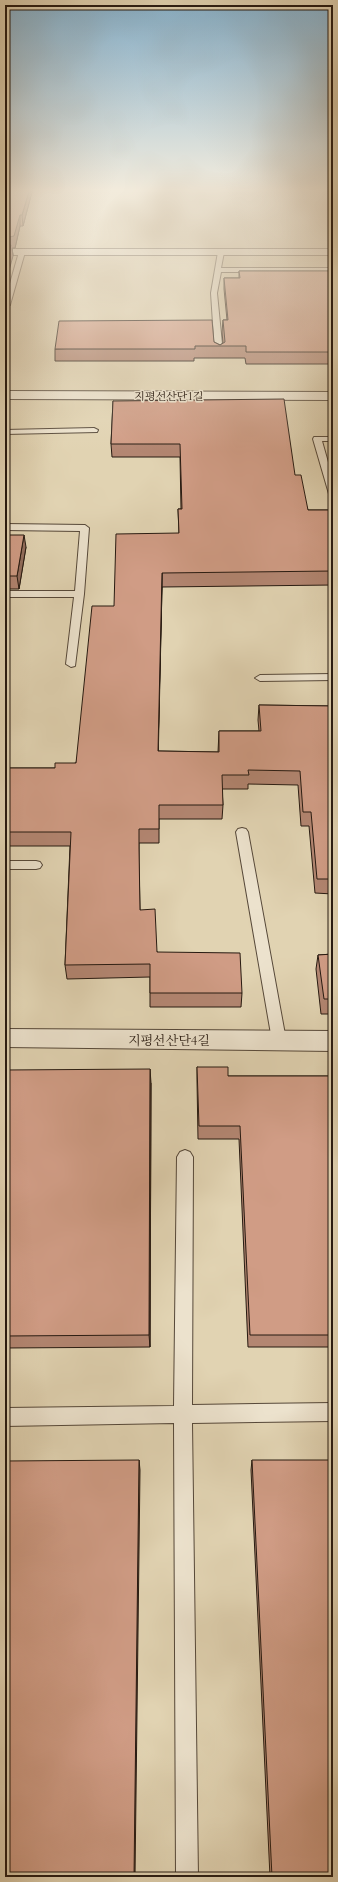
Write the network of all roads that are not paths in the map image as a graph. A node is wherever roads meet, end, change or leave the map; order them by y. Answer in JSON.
{"nodes":[{"id":1,"x":15,"y":276,"type":"edge"},
{"id":2,"x":217,"y":276,"type":"edge"},
{"id":3,"x":7,"y":305,"type":"dead end"},
{"id":4,"x":219,"y":354,"type":"edge"},
{"id":5,"x":5,"y":395,"type":"edge"},
{"id":6,"x":333,"y":396,"type":"edge"},
{"id":7,"x":94,"y":430,"type":"dead end"},
{"id":8,"x":5,"y":432,"type":"edge"},
{"id":9,"x":333,"y":438,"type":"edge"},
{"id":10,"x":333,"y":494,"type":"edge"},
{"id":11,"x":5,"y":527,"type":"edge"},
{"id":12,"x":5,"y":594,"type":"edge"},
{"id":13,"x":79,"y":594,"type":"junction"},
{"id":14,"x":71,"y":664,"type":"dead end"},
{"id":15,"x":333,"y":677,"type":"edge"},
{"id":16,"x":260,"y":678,"type":"dead end"},
{"id":17,"x":242,"y":832,"type":"dead end"},
{"id":18,"x":5,"y":865,"type":"edge"},
{"id":19,"x":36,"y":865,"type":"dead end"},
{"id":20,"x":5,"y":1038,"type":"edge"},
{"id":21,"x":279,"y":1040,"type":"junction"},
{"id":22,"x":333,"y":1041,"type":"edge"},
{"id":23,"x":185,"y":1157,"type":"dead end"},
{"id":24,"x":333,"y":1412,"type":"edge"},
{"id":25,"x":183,"y":1414,"type":"junction"},
{"id":26,"x":5,"y":1417,"type":"edge"},
{"id":27,"x":187,"y":1877,"type":"edge"}],
"edges":[{"from":1,"to":3,"type":"lane"},
{"from":2,"to":4,"type":"lane"},
{"from":5,"to":6,"type":"street","name":"지평선산단1길"},
{"from":7,"to":8,"type":"lane"},
{"from":9,"to":10,"type":"lane"},
{"from":11,"to":13,"type":"lane"},
{"from":12,"to":13,"type":"lane"},
{"from":13,"to":14,"type":"lane"},
{"from":15,"to":16,"type":"lane"},
{"from":17,"to":21,"type":"lane"},
{"from":18,"to":19,"type":"lane"},
{"from":20,"to":21,"type":"street","name":"지평선산단4길"},
{"from":21,"to":22,"type":"street","name":"지평선산단4길"},
{"from":23,"to":25,"type":"lane"},
{"from":24,"to":25,"type":"lane"},
{"from":25,"to":26,"type":"lane"},
{"from":25,"to":27,"type":"lane"}]}
